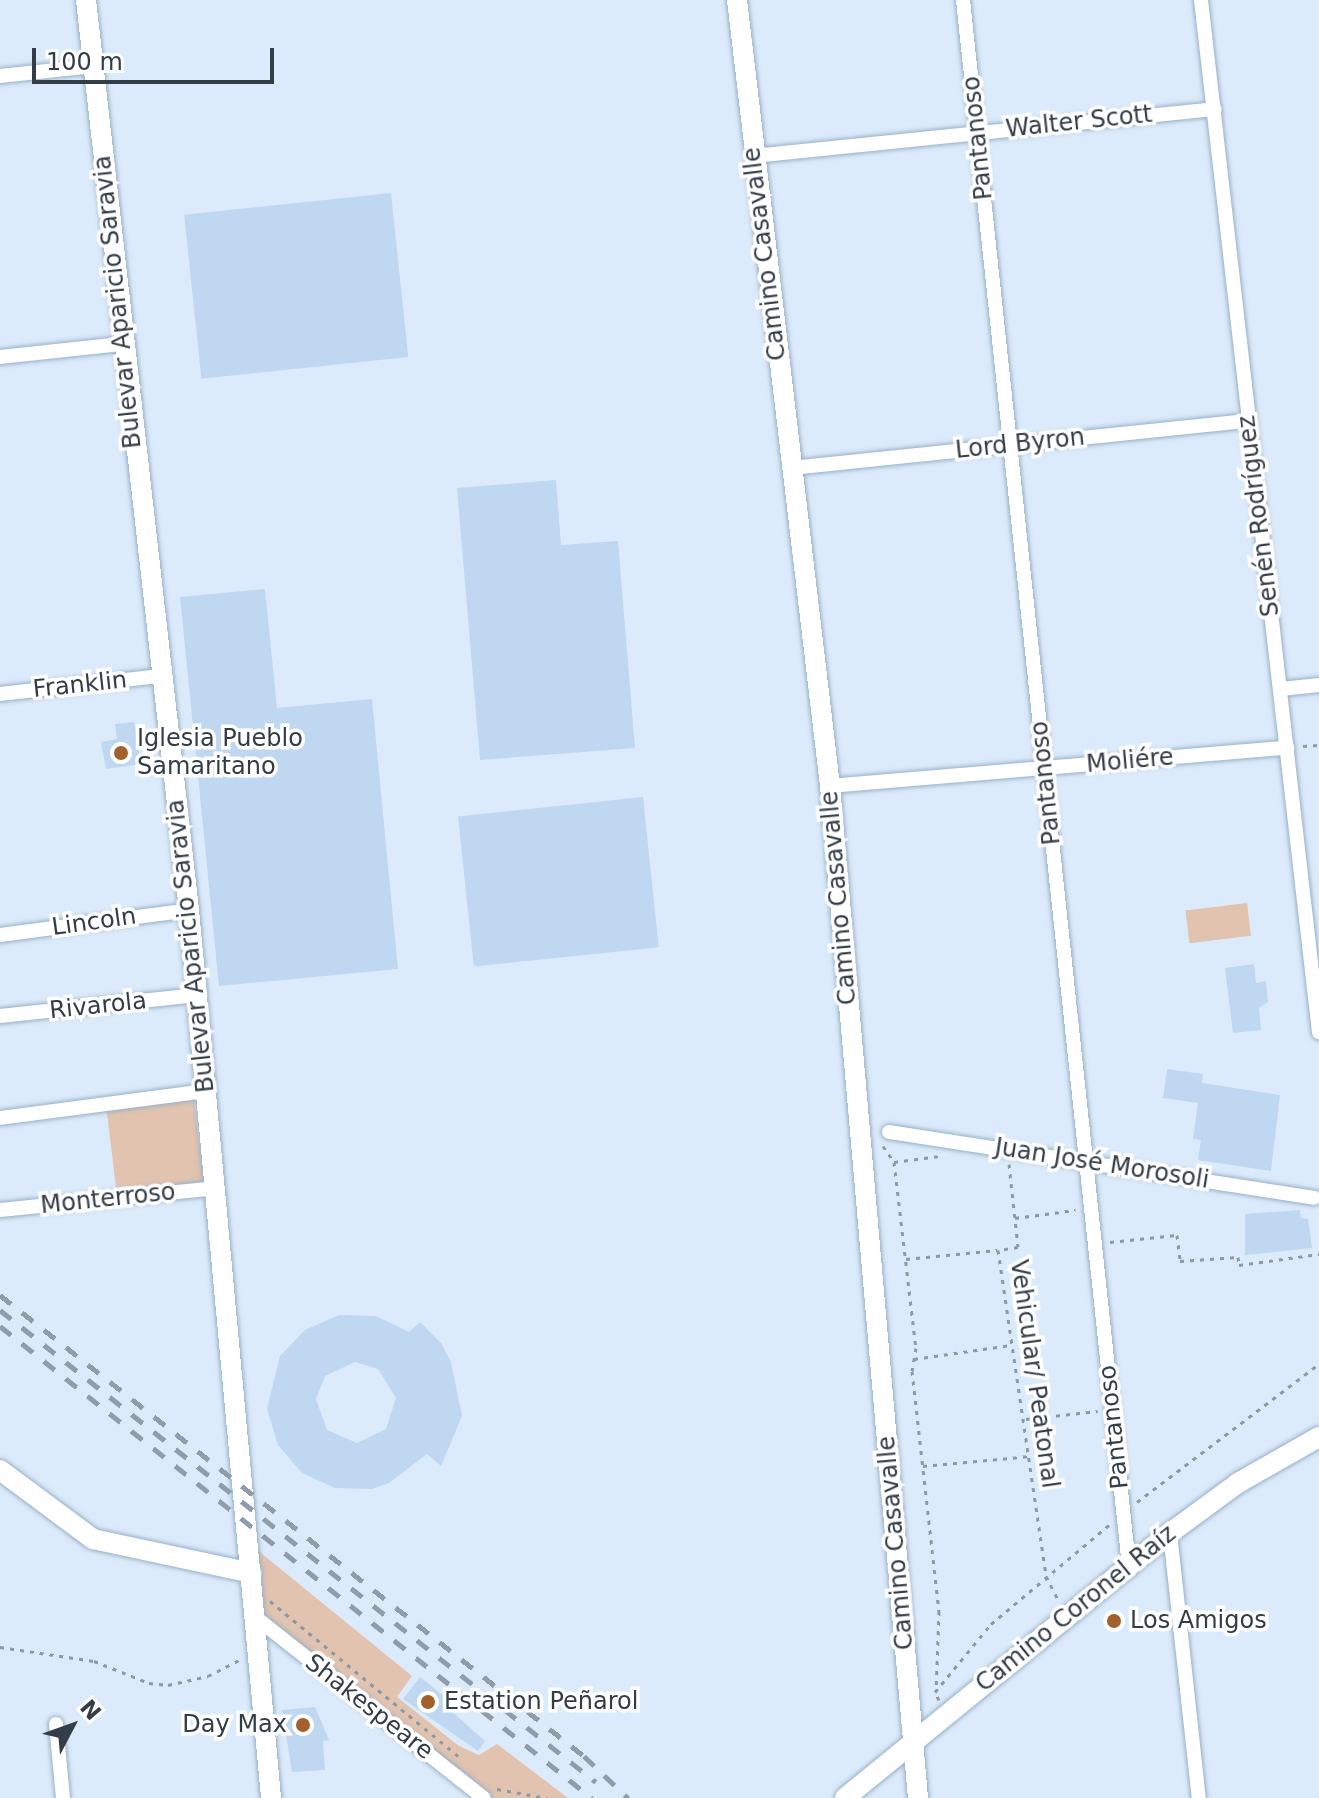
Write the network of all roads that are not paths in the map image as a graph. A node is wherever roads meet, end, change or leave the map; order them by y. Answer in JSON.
{"nodes":[{"id":1,"x":86,"y":0,"type":"edge"},
{"id":2,"x":737,"y":0,"type":"edge"},
{"id":3,"x":963,"y":0,"type":"edge"},
{"id":4,"x":1201,"y":0,"type":"edge"},
{"id":5,"x":93,"y":66,"type":"junction"},
{"id":6,"x":0,"y":76,"type":"edge"},
{"id":7,"x":1215,"y":109,"type":"junction"},
{"id":8,"x":977,"y":133,"type":"junction"},
{"id":9,"x":753,"y":156,"type":"junction"},
{"id":10,"x":121,"y":344,"type":"junction"},
{"id":11,"x":0,"y":357,"type":"edge"},
{"id":12,"x":1248,"y":421,"type":"junction"},
{"id":13,"x":1007,"y":445,"type":"junction"},
{"id":14,"x":791,"y":468,"type":"junction"},
{"id":15,"x":161,"y":676,"type":"junction"},
{"id":16,"x":1319,"y":685,"type":"edge"},
{"id":17,"x":1281,"y":689,"type":"junction"},
{"id":18,"x":0,"y":694,"type":"edge"},
{"id":19,"x":1287,"y":748,"type":"junction"},
{"id":20,"x":1045,"y":769,"type":"junction"},
{"id":21,"x":830,"y":786,"type":"junction"},
{"id":22,"x":189,"y":910,"type":"junction"},
{"id":23,"x":0,"y":935,"type":"edge"},
{"id":24,"x":197,"y":995,"type":"junction"},
{"id":25,"x":0,"y":1016,"type":"edge"},
{"id":26,"x":1319,"y":1032,"type":"edge"},
{"id":27,"x":206,"y":1091,"type":"junction"},
{"id":28,"x":0,"y":1118,"type":"edge"},
{"id":29,"x":882,"y":1134,"type":"road end"},
{"id":30,"x":1086,"y":1161,"type":"junction"},
{"id":31,"x":215,"y":1188,"type":"junction"},
{"id":32,"x":1314,"y":1198,"type":"dead end"},
{"id":33,"x":0,"y":1210,"type":"edge"},
{"id":34,"x":1319,"y":1437,"type":"edge"},
{"id":35,"x":0,"y":1470,"type":"edge"},
{"id":36,"x":1170,"y":1533,"type":"junction"},
{"id":37,"x":1129,"y":1566,"type":"junction"},
{"id":38,"x":252,"y":1580,"type":"junction"},
{"id":39,"x":254,"y":1616,"type":"junction"},
{"id":40,"x":56,"y":1724,"type":"dead end"},
{"id":41,"x":913,"y":1742,"type":"junction"},
{"id":42,"x":488,"y":1792,"type":"edge"},
{"id":43,"x":63,"y":1798,"type":"edge"},
{"id":44,"x":271,"y":1798,"type":"edge"},
{"id":45,"x":845,"y":1798,"type":"edge"},
{"id":46,"x":918,"y":1798,"type":"edge"},
{"id":47,"x":1199,"y":1798,"type":"edge"}],
"edges":[{"from":1,"to":5,"type":"street","name":"Bulevar Aparicio Saravia"},
{"from":2,"to":9,"type":"street","name":"Camino Casavalle"},
{"from":3,"to":8,"type":"street","name":"Pantanoso"},
{"from":4,"to":7,"type":"street","name":"Senén Rodríguez"},
{"from":5,"to":6,"type":"street"},
{"from":5,"to":10,"type":"street","name":"Bulevar Aparicio Saravia"},
{"from":7,"to":8,"type":"street","name":"Walter Scott"},
{"from":7,"to":12,"type":"street","name":"Senén Rodríguez"},
{"from":8,"to":9,"type":"street","name":"Walter Scott"},
{"from":8,"to":13,"type":"street","name":"Pantanoso"},
{"from":9,"to":14,"type":"street","name":"Camino Casavalle"},
{"from":10,"to":11,"type":"street"},
{"from":10,"to":15,"type":"street","name":"Bulevar Aparicio Saravia"},
{"from":12,"to":13,"type":"street","name":"Lord Byron"},
{"from":12,"to":17,"type":"street","name":"Senén Rodríguez"},
{"from":13,"to":14,"type":"street","name":"Lord Byron"},
{"from":13,"to":20,"type":"street","name":"Pantanoso"},
{"from":14,"to":21,"type":"street","name":"Camino Casavalle"},
{"from":15,"to":18,"type":"street","name":"Franklin"},
{"from":15,"to":22,"type":"street","name":"Bulevar Aparicio Saravia"},
{"from":16,"to":17,"type":"street"},
{"from":17,"to":19,"type":"street","name":"Senén Rodríguez"},
{"from":19,"to":20,"type":"street","name":"Moliére"},
{"from":19,"to":26,"type":"street","name":"Senén Rodríguez"},
{"from":20,"to":21,"type":"street","name":"Moliére"},
{"from":20,"to":30,"type":"street","name":"Pantanoso"},
{"from":21,"to":41,"type":"street","name":"Camino Casavalle"},
{"from":22,"to":23,"type":"street","name":"Lincoln"},
{"from":22,"to":24,"type":"street","name":"Bulevar Aparicio Saravia"},
{"from":24,"to":25,"type":"street","name":"Rivarola"},
{"from":24,"to":27,"type":"street","name":"Bulevar Aparicio Saravia"},
{"from":27,"to":28,"type":"street"},
{"from":27,"to":31,"type":"street","name":"Bulevar Aparicio Saravia"},
{"from":29,"to":30,"type":"street","name":"Juan José Morosoli"},
{"from":30,"to":32,"type":"street","name":"Juan José Morosoli"},
{"from":30,"to":37,"type":"street","name":"Pantanoso"},
{"from":31,"to":33,"type":"street","name":"Monterroso"},
{"from":31,"to":38,"type":"street","name":"Bulevar Aparicio Saravia"},
{"from":34,"to":36,"type":"street","name":"Camino Coronel Raíz"},
{"from":35,"to":38,"type":"street"},
{"from":36,"to":37,"type":"street","name":"Camino Coronel Raíz"},
{"from":36,"to":47,"type":"street"},
{"from":37,"to":41,"type":"street","name":"Camino Coronel Raíz"},
{"from":38,"to":39,"type":"street","name":"Bulevar Aparicio Saravia"},
{"from":39,"to":42,"type":"street","name":"Shakespeare"},
{"from":39,"to":44,"type":"street","name":"Bulevar Aparicio Saravia"},
{"from":40,"to":43,"type":"street"},
{"from":41,"to":45,"type":"street","name":"Camino Coronel Raíz"},
{"from":41,"to":46,"type":"street","name":"Camino Casavalle"}]}
